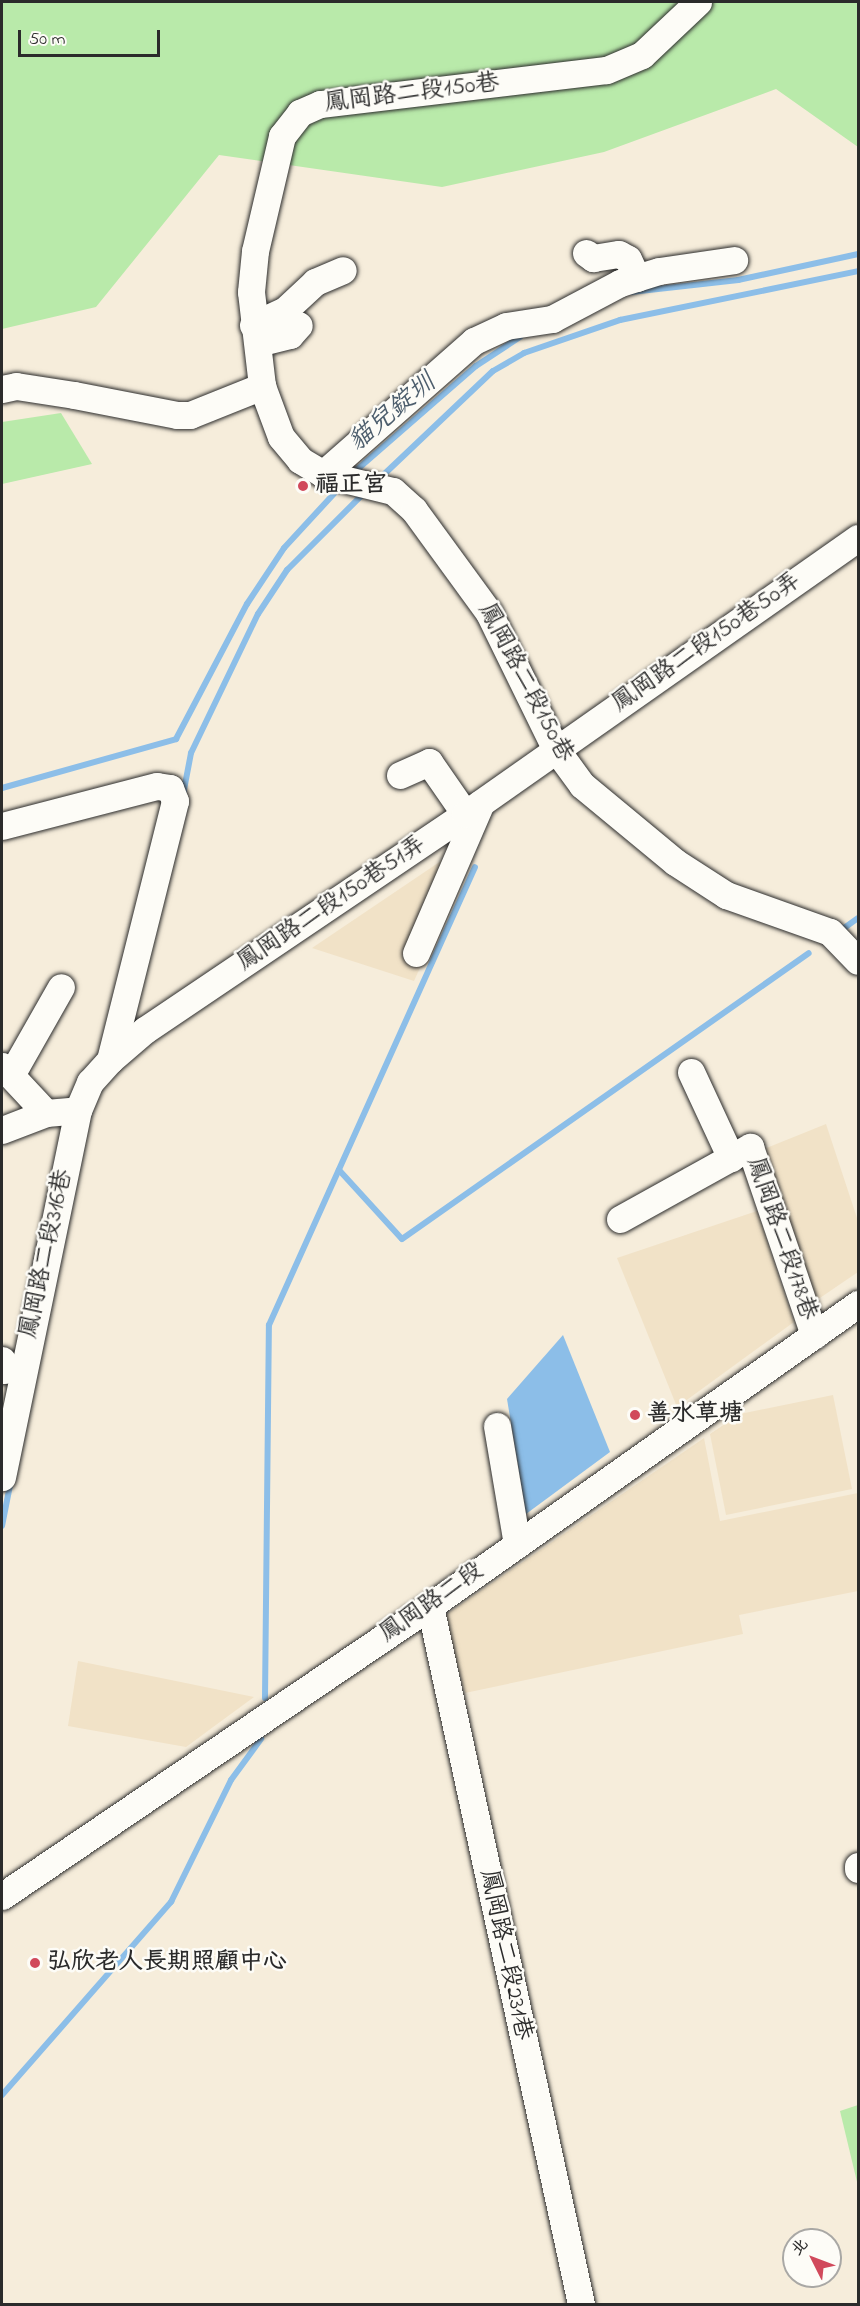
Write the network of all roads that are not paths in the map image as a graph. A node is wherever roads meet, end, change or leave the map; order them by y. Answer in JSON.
{"nodes":[{"id":1,"x":698,"y":2,"type":"edge"},
{"id":2,"x":586,"y":253,"type":"dead end"},
{"id":3,"x":734,"y":260,"type":"dead end"},
{"id":4,"x":343,"y":270,"type":"dead end"},
{"id":5,"x":637,"y":278,"type":"junction"},
{"id":6,"x":299,"y":326,"type":"dead end"},
{"id":7,"x":255,"y":334,"type":"junction"},
{"id":8,"x":262,"y":386,"type":"junction"},
{"id":9,"x":2,"y":389,"type":"edge"},
{"id":10,"x":332,"y":476,"type":"junction"},
{"id":11,"x":858,"y":538,"type":"edge"},
{"id":12,"x":555,"y":748,"type":"junction"},
{"id":13,"x":400,"y":775,"type":"dead end"},
{"id":14,"x":473,"y":807,"type":"junction"},
{"id":15,"x":2,"y":826,"type":"edge"},
{"id":16,"x":416,"y":953,"type":"dead end"},
{"id":17,"x":858,"y":961,"type":"edge"},
{"id":18,"x":61,"y":987,"type":"dead end"},
{"id":19,"x":110,"y":1060,"type":"junction"},
{"id":20,"x":6,"y":1071,"type":"edge"},
{"id":21,"x":691,"y":1072,"type":"dead end"},
{"id":22,"x":78,"y":1110,"type":"junction"},
{"id":23,"x":46,"y":1113,"type":"junction"},
{"id":24,"x":2,"y":1130,"type":"edge"},
{"id":25,"x":731,"y":1158,"type":"junction"},
{"id":26,"x":620,"y":1219,"type":"dead end"},
{"id":27,"x":858,"y":1304,"type":"edge"},
{"id":28,"x":814,"y":1335,"type":"junction"},
{"id":29,"x":13,"y":1363,"type":"edge"},
{"id":30,"x":497,"y":1426,"type":"dead end"},
{"id":31,"x":2,"y":1477,"type":"edge"},
{"id":32,"x":517,"y":1544,"type":"junction"},
{"id":33,"x":430,"y":1606,"type":"junction"},
{"id":34,"x":2,"y":1896,"type":"edge"},
{"id":35,"x":581,"y":2304,"type":"edge"}],
"edges":[{"from":1,"to":7,"type":"street","name":"鳳岡路二段150巷"},
{"from":2,"to":5,"type":"street"},
{"from":3,"to":5,"type":"street"},
{"from":4,"to":7,"type":"street"},
{"from":5,"to":10,"type":"street"},
{"from":6,"to":7,"type":"street"},
{"from":7,"to":8,"type":"street","name":"鳳岡路二段150巷"},
{"from":8,"to":9,"type":"street"},
{"from":8,"to":10,"type":"street","name":"鳳岡路二段150巷"},
{"from":10,"to":12,"type":"street","name":"鳳岡路二段150巷"},
{"from":11,"to":12,"type":"street","name":"鳳岡路二段150巷50弄"},
{"from":12,"to":14,"type":"street","name":"鳳岡路二段150巷51弄"},
{"from":12,"to":17,"type":"street","name":"鳳岡路二段150巷"},
{"from":13,"to":14,"type":"street"},
{"from":14,"to":16,"type":"street"},
{"from":14,"to":19,"type":"street","name":"鳳岡路二段150巷51弄"},
{"from":15,"to":19,"type":"street","name":"鳳岡路二段150巷51弄"},
{"from":18,"to":20,"type":"street"},
{"from":19,"to":22,"type":"street","name":"鳳岡路二段150巷51弄"},
{"from":20,"to":23,"type":"street"},
{"from":21,"to":25,"type":"street"},
{"from":22,"to":23,"type":"street"},
{"from":22,"to":29,"type":"street","name":"鳳岡路二段316巷"},
{"from":23,"to":24,"type":"street"},
{"from":25,"to":26,"type":"street","name":"鳳岡路二段178巷"},
{"from":25,"to":28,"type":"street","name":"鳳岡路二段178巷"},
{"from":27,"to":28,"type":"street","name":"鳳岡路二段"},
{"from":28,"to":32,"type":"street","name":"鳳岡路二段"},
{"from":29,"to":31,"type":"street","name":"鳳岡路二段316巷"},
{"from":30,"to":32,"type":"street"},
{"from":32,"to":33,"type":"street","name":"鳳岡路二段"},
{"from":33,"to":34,"type":"street","name":"鳳岡路二段"},
{"from":33,"to":35,"type":"street","name":"鳳岡路二段231巷"}]}
